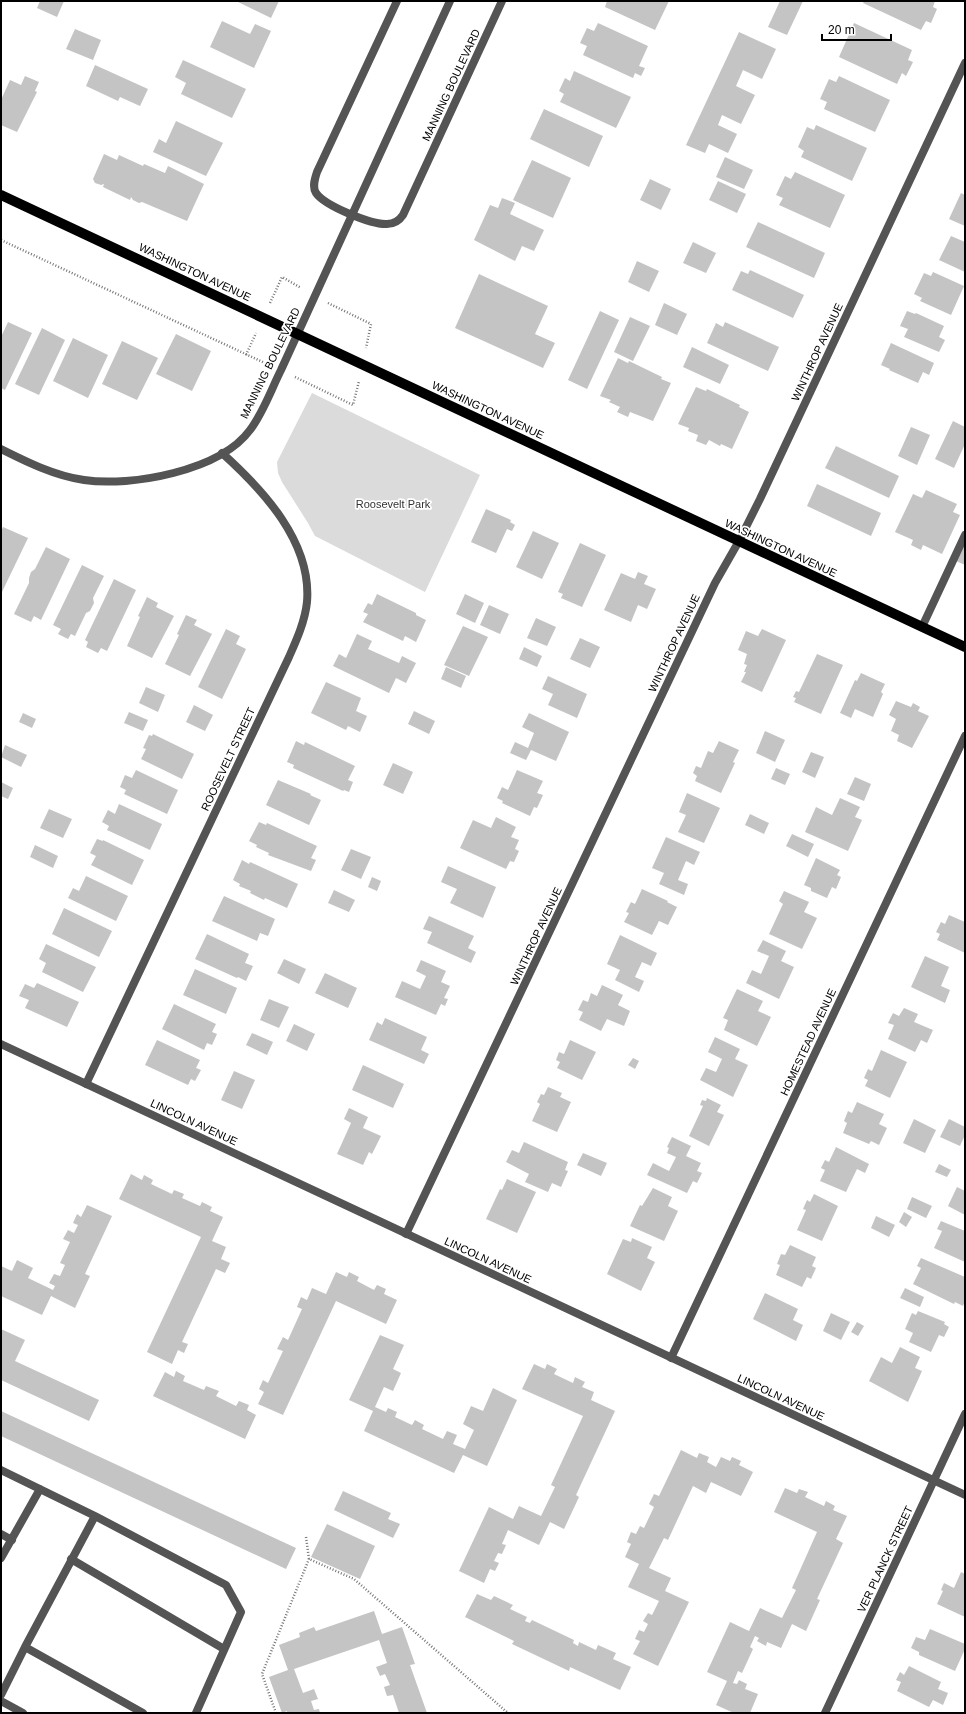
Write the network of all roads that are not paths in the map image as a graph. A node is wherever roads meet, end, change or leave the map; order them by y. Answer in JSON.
{"nodes":[{"id":1,"x":397,"y":1,"type":"edge"},
{"id":2,"x":450,"y":1,"type":"edge"},
{"id":3,"x":502,"y":1,"type":"edge"},
{"id":4,"x":965,"y":63,"type":"edge"},
{"id":5,"x":1,"y":195,"type":"edge"},
{"id":6,"x":352,"y":215,"type":"junction"},
{"id":7,"x":298,"y":334,"type":"junction"},
{"id":8,"x":1,"y":449,"type":"edge"},
{"id":9,"x":222,"y":453,"type":"junction"},
{"id":10,"x":965,"y":535,"type":"edge"},
{"id":11,"x":739,"y":541,"type":"junction"},
{"id":12,"x":922,"y":627,"type":"junction"},
{"id":13,"x":965,"y":647,"type":"edge"},
{"id":14,"x":965,"y":736,"type":"edge"},
{"id":15,"x":1,"y":1044,"type":"edge"},
{"id":16,"x":86,"y":1084,"type":"junction"},
{"id":17,"x":406,"y":1234,"type":"junction"},
{"id":18,"x":671,"y":1358,"type":"junction"},
{"id":19,"x":965,"y":1414,"type":"edge"},
{"id":20,"x":1,"y":1470,"type":"edge"},
{"id":21,"x":934,"y":1481,"type":"junction"},
{"id":22,"x":40,"y":1489,"type":"junction"},
{"id":23,"x":965,"y":1495,"type":"edge"},
{"id":24,"x":95,"y":1516,"type":"junction"},
{"id":25,"x":1,"y":1534,"type":"edge"},
{"id":26,"x":12,"y":1540,"type":"junction"},
{"id":27,"x":1,"y":1558,"type":"edge"},
{"id":28,"x":72,"y":1560,"type":"junction"},
{"id":29,"x":25,"y":1647,"type":"junction"},
{"id":30,"x":224,"y":1649,"type":"junction"},
{"id":31,"x":1,"y":1695,"type":"edge"},
{"id":32,"x":1,"y":1701,"type":"edge"},
{"id":33,"x":23,"y":1713,"type":"edge"},
{"id":34,"x":143,"y":1713,"type":"edge"},
{"id":35,"x":196,"y":1713,"type":"edge"},
{"id":36,"x":825,"y":1713,"type":"edge"}],
"edges":[{"from":1,"to":6,"type":"street","name":"MANNING BOULEVARD"},
{"from":2,"to":6,"type":"street","name":"MANNING BOULEVARD"},
{"from":3,"to":6,"type":"street","name":"MANNING BOULEVARD"},
{"from":4,"to":11,"type":"street","name":"WINTHROP AVENUE"},
{"from":5,"to":7,"type":"main road","name":"WASHINGTON AVENUE"},
{"from":6,"to":7,"type":"street","name":"MANNING BOULEVARD"},
{"from":7,"to":9,"type":"street","name":"MANNING BOULEVARD"},
{"from":7,"to":11,"type":"main road","name":"WASHINGTON AVENUE"},
{"from":8,"to":9,"type":"street","name":"MANNING BOULEVARD"},
{"from":9,"to":16,"type":"street","name":"ROOSEVELT STREET"},
{"from":10,"to":12,"type":"street"},
{"from":11,"to":12,"type":"main road","name":"WASHINGTON AVENUE"},
{"from":11,"to":17,"type":"street","name":"WINTHROP AVENUE"},
{"from":12,"to":13,"type":"main road","name":"WASHINGTON AVENUE"},
{"from":14,"to":18,"type":"street","name":"HOMESTEAD AVENUE"},
{"from":15,"to":16,"type":"street","name":"LINCOLN AVENUE"},
{"from":16,"to":17,"type":"street","name":"LINCOLN AVENUE"},
{"from":17,"to":18,"type":"street","name":"LINCOLN AVENUE"},
{"from":18,"to":21,"type":"street","name":"LINCOLN AVENUE"},
{"from":19,"to":21,"type":"street","name":"VER PLANCK STREET"},
{"from":20,"to":22,"type":"street"},
{"from":21,"to":23,"type":"street","name":"LINCOLN AVENUE"},
{"from":21,"to":36,"type":"street","name":"VER PLANCK STREET"},
{"from":22,"to":24,"type":"street"},
{"from":22,"to":26,"type":"street"},
{"from":24,"to":28,"type":"street"},
{"from":24,"to":30,"type":"street"},
{"from":25,"to":26,"type":"street"},
{"from":26,"to":27,"type":"street"},
{"from":28,"to":29,"type":"street"},
{"from":28,"to":30,"type":"street"},
{"from":29,"to":31,"type":"street"},
{"from":29,"to":34,"type":"street"},
{"from":30,"to":35,"type":"street"},
{"from":32,"to":33,"type":"street"}]}
